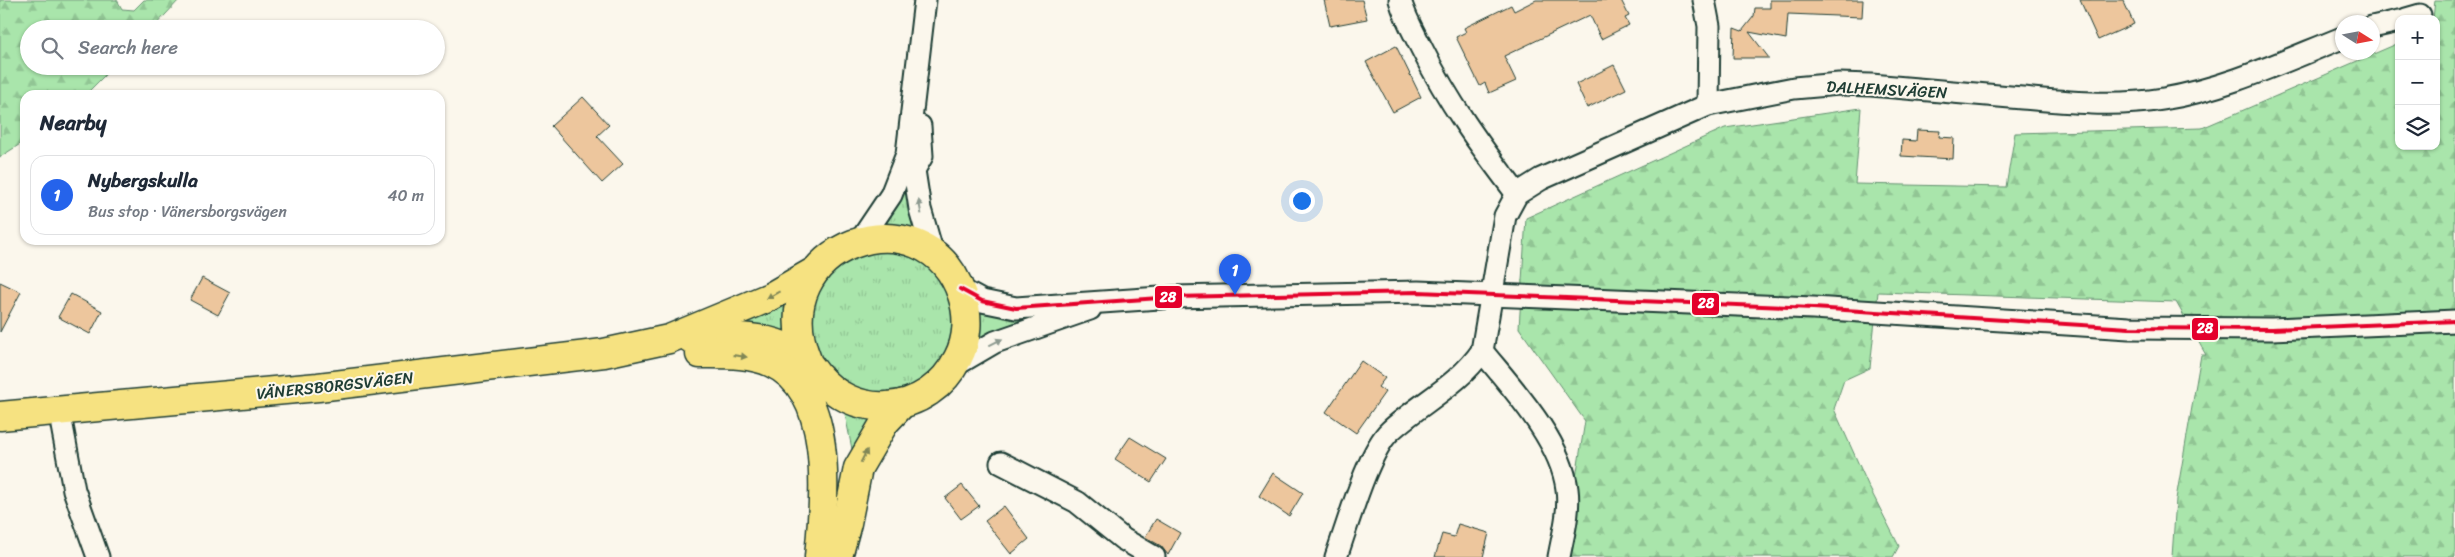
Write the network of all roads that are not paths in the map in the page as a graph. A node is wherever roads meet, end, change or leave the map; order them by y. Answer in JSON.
{"nodes":[{"id":1,"x":925,"y":0,"type":"edge"},
{"id":2,"x":1400,"y":0,"type":"edge"},
{"id":3,"x":1704,"y":0,"type":"edge"},
{"id":4,"x":2395,"y":21,"type":"edge"},
{"id":5,"x":2380,"y":25,"type":"edge"},
{"id":6,"x":2335,"y":41,"type":"edge"},
{"id":7,"x":918,"y":71,"type":"junction"},
{"id":8,"x":1708,"y":105,"type":"junction"},
{"id":9,"x":1518,"y":194,"type":"junction"},
{"id":10,"x":860,"y":241,"type":"junction"},
{"id":11,"x":933,"y":254,"type":"junction"},
{"id":12,"x":816,"y":271,"type":"junction"},
{"id":13,"x":960,"y":289,"type":"junction"},
{"id":14,"x":1492,"y":294,"type":"junction"},
{"id":15,"x":1104,"y":303,"type":"junction"},
{"id":16,"x":2455,"y":320,"type":"edge"},
{"id":17,"x":669,"y":339,"type":"junction"},
{"id":18,"x":1482,"y":351,"type":"junction"},
{"id":19,"x":604,"y":353,"type":"junction"},
{"id":20,"x":807,"y":360,"type":"junction"},
{"id":21,"x":954,"y":366,"type":"junction"},
{"id":22,"x":825,"y":384,"type":"junction"},
{"id":23,"x":902,"y":404,"type":"junction"},
{"id":24,"x":59,"y":410,"type":"junction"},
{"id":25,"x":0,"y":416,"type":"edge"},
{"id":26,"x":1001,"y":463,"type":"dead end"},
{"id":27,"x":832,"y":556,"type":"edge"},
{"id":28,"x":98,"y":557,"type":"edge"},
{"id":29,"x":1154,"y":557,"type":"edge"},
{"id":30,"x":1336,"y":557,"type":"edge"},
{"id":31,"x":1559,"y":557,"type":"edge"}],
"edges":[{"from":1,"to":7,"type":"street"},
{"from":2,"to":9,"type":"street"},
{"from":3,"to":8,"type":"street"},
{"from":4,"to":5,"type":"street"},
{"from":6,"to":8,"type":"street","name":"DALHEMSVÄGEN"},
{"from":7,"to":10,"type":"street"},
{"from":11,"to":7,"type":"street","one_way":true},
{"from":8,"to":9,"type":"street","name":"DALHEMSVÄGEN"},
{"from":9,"to":14,"type":"street","name":"DALHEMSVÄGEN"},
{"from":10,"to":11,"type":"main road","name":"VÄNERSBORGSVÄGEN"},
{"from":10,"to":12,"type":"main road","name":"VÄNERSBORGSVÄGEN"},
{"from":11,"to":13,"type":"main road","name":"VÄNERSBORGSVÄGEN"},
{"from":12,"to":17,"type":"main road","name":"VÄNERSBORGSVÄGEN","one_way":true},
{"from":12,"to":20,"type":"main road"},
{"from":13,"to":15,"type":"street","name":"VÄNERSBORGSVÄGEN"},
{"from":13,"to":21,"type":"main road"},
{"from":14,"to":15,"type":"street","name":"VÄNERSBORGSVÄGEN"},
{"from":14,"to":16,"type":"street","name":"VÄNERSBORGSVÄGEN"},
{"from":14,"to":18,"type":"street","name":"DALHEMSVÄGEN"},
{"from":21,"to":15,"type":"street","name":"VÄNERSBORGSVÄGEN","one_way":true},
{"from":17,"to":19,"type":"main road","name":"VÄNERSBORGSVÄGEN"},
{"from":17,"to":20,"type":"main road","name":"VÄNERSBORGSVÄGEN"},
{"from":18,"to":30,"type":"street"},
{"from":18,"to":31,"type":"street"},
{"from":19,"to":24,"type":"main road","name":"VÄNERSBORGSVÄGEN"},
{"from":19,"to":27,"type":"main road","one_way":true},
{"from":20,"to":22,"type":"main road","name":"VÄNERSBORGSVÄGEN"},
{"from":21,"to":23,"type":"main road","name":"VÄNERSBORGSVÄGEN"},
{"from":22,"to":23,"type":"main road","name":"VÄNERSBORGSVÄGEN"},
{"from":22,"to":27,"type":"main road"},
{"from":27,"to":23,"type":"main road","one_way":true},
{"from":24,"to":25,"type":"main road","name":"VÄNERSBORGSVÄGEN"},
{"from":24,"to":28,"type":"street"},
{"from":26,"to":29,"type":"street"}]}
